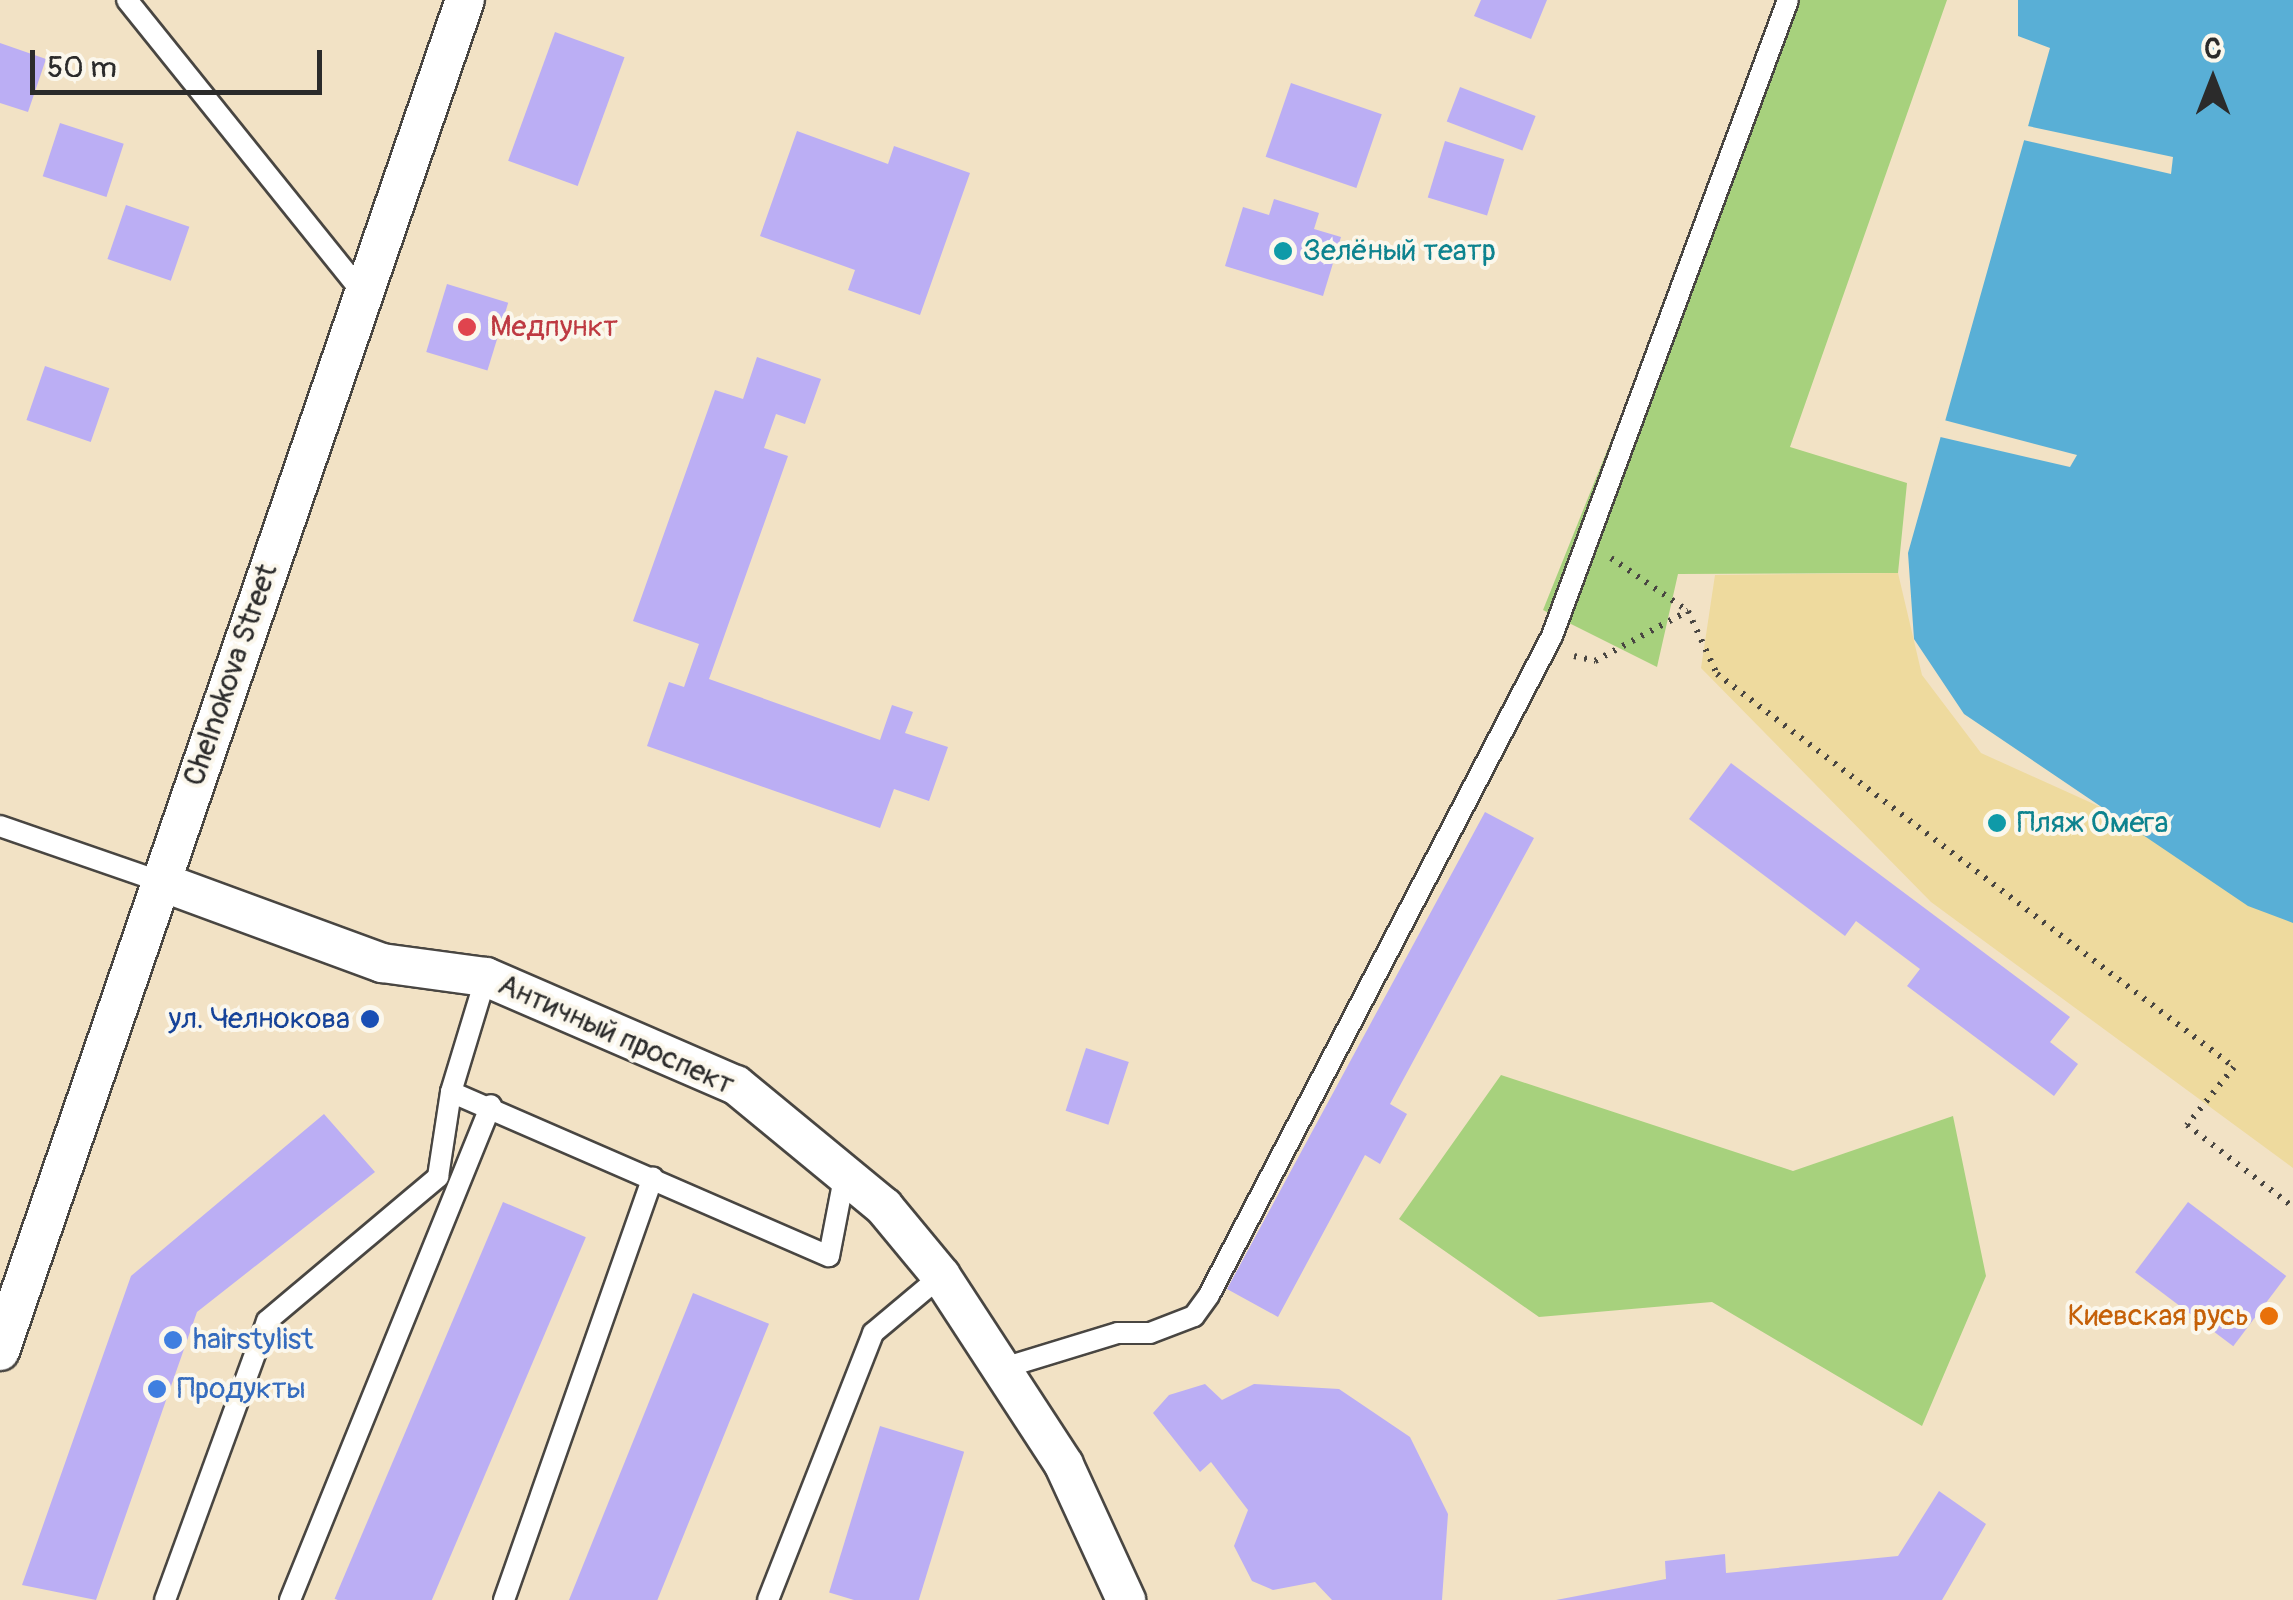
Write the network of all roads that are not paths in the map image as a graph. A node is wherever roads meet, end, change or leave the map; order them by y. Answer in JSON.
{"nodes":[{"id":1,"x":128,"y":0,"type":"edge"},
{"id":2,"x":465,"y":0,"type":"edge"},
{"id":3,"x":1788,"y":0,"type":"edge"},
{"id":4,"x":363,"y":294,"type":"junction"},
{"id":5,"x":0,"y":826,"type":"edge"},
{"id":6,"x":158,"y":881,"type":"junction"},
{"id":7,"x":486,"y":977,"type":"junction"},
{"id":8,"x":451,"y":1092,"type":"junction"},
{"id":9,"x":491,"y":1105,"type":"junction"},
{"id":10,"x":845,"y":1171,"type":"junction"},
{"id":11,"x":653,"y":1178,"type":"junction"},
{"id":12,"x":941,"y":1276,"type":"junction"},
{"id":13,"x":0,"y":1351,"type":"edge"},
{"id":14,"x":1000,"y":1369,"type":"junction"},
{"id":15,"x":165,"y":1600,"type":"edge"},
{"id":16,"x":290,"y":1600,"type":"edge"},
{"id":17,"x":504,"y":1600,"type":"edge"},
{"id":18,"x":768,"y":1600,"type":"edge"},
{"id":19,"x":1126,"y":1600,"type":"edge"}],
"edges":[{"from":1,"to":4,"type":"lane"},
{"from":2,"to":4,"type":"street","name":"Chelnokova Street"},
{"from":3,"to":14,"type":"lane"},
{"from":4,"to":6,"type":"street","name":"Chelnokova Street"},
{"from":5,"to":6,"type":"lane"},
{"from":6,"to":7,"type":"street","name":"Античный проспект"},
{"from":6,"to":13,"type":"street","name":"Chelnokova Street"},
{"from":7,"to":8,"type":"lane"},
{"from":7,"to":10,"type":"street","name":"Античный проспект"},
{"from":8,"to":9,"type":"lane"},
{"from":8,"to":15,"type":"lane"},
{"from":9,"to":11,"type":"lane"},
{"from":9,"to":16,"type":"lane"},
{"from":10,"to":11,"type":"lane"},
{"from":10,"to":12,"type":"street","name":"Античный проспект"},
{"from":11,"to":17,"type":"lane"},
{"from":12,"to":14,"type":"street","name":"Античный проспект"},
{"from":12,"to":18,"type":"lane"},
{"from":14,"to":19,"type":"street","name":"Античный проспект"}]}
